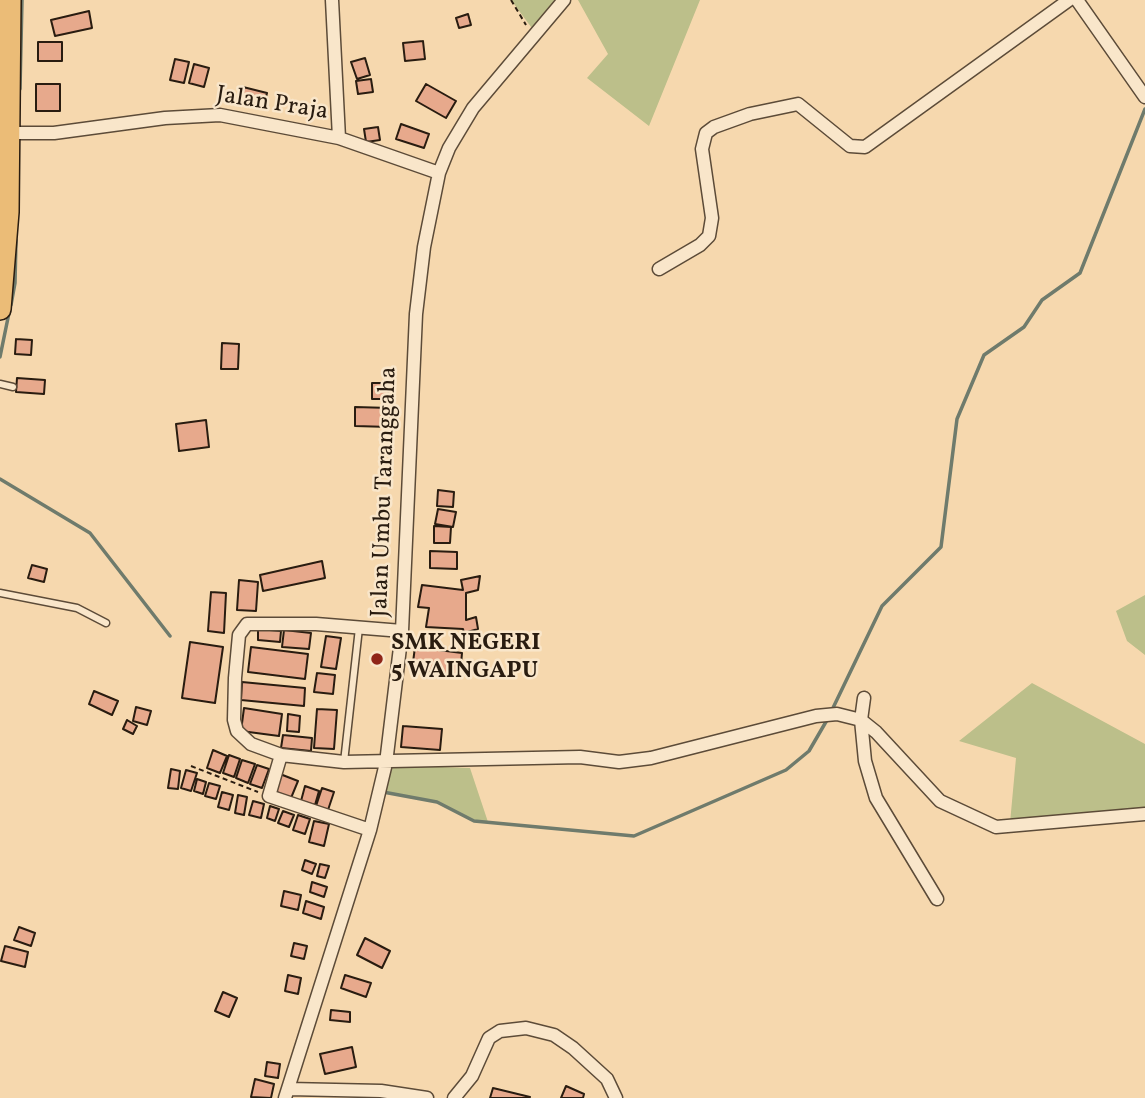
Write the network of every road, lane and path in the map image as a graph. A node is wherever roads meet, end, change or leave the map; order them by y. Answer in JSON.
{"nodes":[{"id":1,"x":10,"y":0,"type":"edge"},
{"id":2,"x":332,"y":0,"type":"edge"},
{"id":3,"x":511,"y":0,"type":"edge"},
{"id":4,"x":564,"y":0,"type":"edge"},
{"id":5,"x":1069,"y":0,"type":"edge"},
{"id":6,"x":1077,"y":0,"type":"edge"},
{"id":7,"x":535,"y":38,"type":"junction"},
{"id":8,"x":1145,"y":97,"type":"edge"},
{"id":9,"x":18,"y":133,"type":"junction"},
{"id":10,"x":339,"y":138,"type":"junction"},
{"id":11,"x":439,"y":173,"type":"junction"},
{"id":12,"x":659,"y":269,"type":"dead end"},
{"id":13,"x":0,"y":309,"type":"edge"},
{"id":14,"x":0,"y":384,"type":"edge"},
{"id":15,"x":13,"y":387,"type":"dead end"},
{"id":16,"x":0,"y":593,"type":"edge"},
{"id":17,"x":106,"y":623,"type":"dead end"},
{"id":18,"x":359,"y":628,"type":"junction"},
{"id":19,"x":402,"y":631,"type":"junction"},
{"id":20,"x":864,"y":698,"type":"dead end"},
{"id":21,"x":861,"y":720,"type":"junction"},
{"id":22,"x":281,"y":755,"type":"junction"},
{"id":23,"x":344,"y":762,"type":"junction"},
{"id":24,"x":386,"y":763,"type":"junction"},
{"id":25,"x":191,"y":766,"type":"dead end"},
{"id":26,"x":269,"y":796,"type":"junction"},
{"id":27,"x":1145,"y":814,"type":"edge"},
{"id":28,"x":370,"y":830,"type":"junction"},
{"id":29,"x":937,"y":900,"type":"dead end"},
{"id":30,"x":287,"y":1093,"type":"edge"},
{"id":31,"x":427,"y":1098,"type":"edge"},
{"id":32,"x":454,"y":1098,"type":"edge"},
{"id":33,"x":616,"y":1098,"type":"edge"}],
"edges":[{"from":1,"to":9,"type":"highway"},
{"from":2,"to":10,"type":"street"},
{"from":3,"to":7,"type":"path"},
{"from":4,"to":7,"type":"street","name":"Jalan Umbu Taranggaha"},
{"from":5,"to":12,"type":"street"},
{"from":6,"to":8,"type":"street"},
{"from":7,"to":11,"type":"street","name":"Jalan Umbu Taranggaha"},
{"from":9,"to":10,"type":"street","name":"Jalan Praja"},
{"from":9,"to":13,"type":"highway"},
{"from":10,"to":11,"type":"street","name":"Jalan Praja"},
{"from":11,"to":19,"type":"street","name":"Jalan Umbu Taranggaha"},
{"from":14,"to":15,"type":"lane"},
{"from":16,"to":17,"type":"lane"},
{"from":18,"to":19,"type":"street"},
{"from":18,"to":22,"type":"street"},
{"from":18,"to":23,"type":"lane"},
{"from":19,"to":24,"type":"street","name":"Jalan Umbu Taranggaha"},
{"from":20,"to":21,"type":"street"},
{"from":21,"to":24,"type":"street"},
{"from":21,"to":27,"type":"street"},
{"from":21,"to":29,"type":"street"},
{"from":22,"to":23,"type":"street"},
{"from":22,"to":26,"type":"street"},
{"from":23,"to":24,"type":"street"},
{"from":24,"to":28,"type":"street","name":"Jalan Umbu Taranggaha"},
{"from":25,"to":26,"type":"path"},
{"from":26,"to":28,"type":"street"},
{"from":28,"to":30,"type":"street","name":"Jalan Umbu Taranggaha"},
{"from":30,"to":31,"type":"street"},
{"from":32,"to":33,"type":"street"}]}
